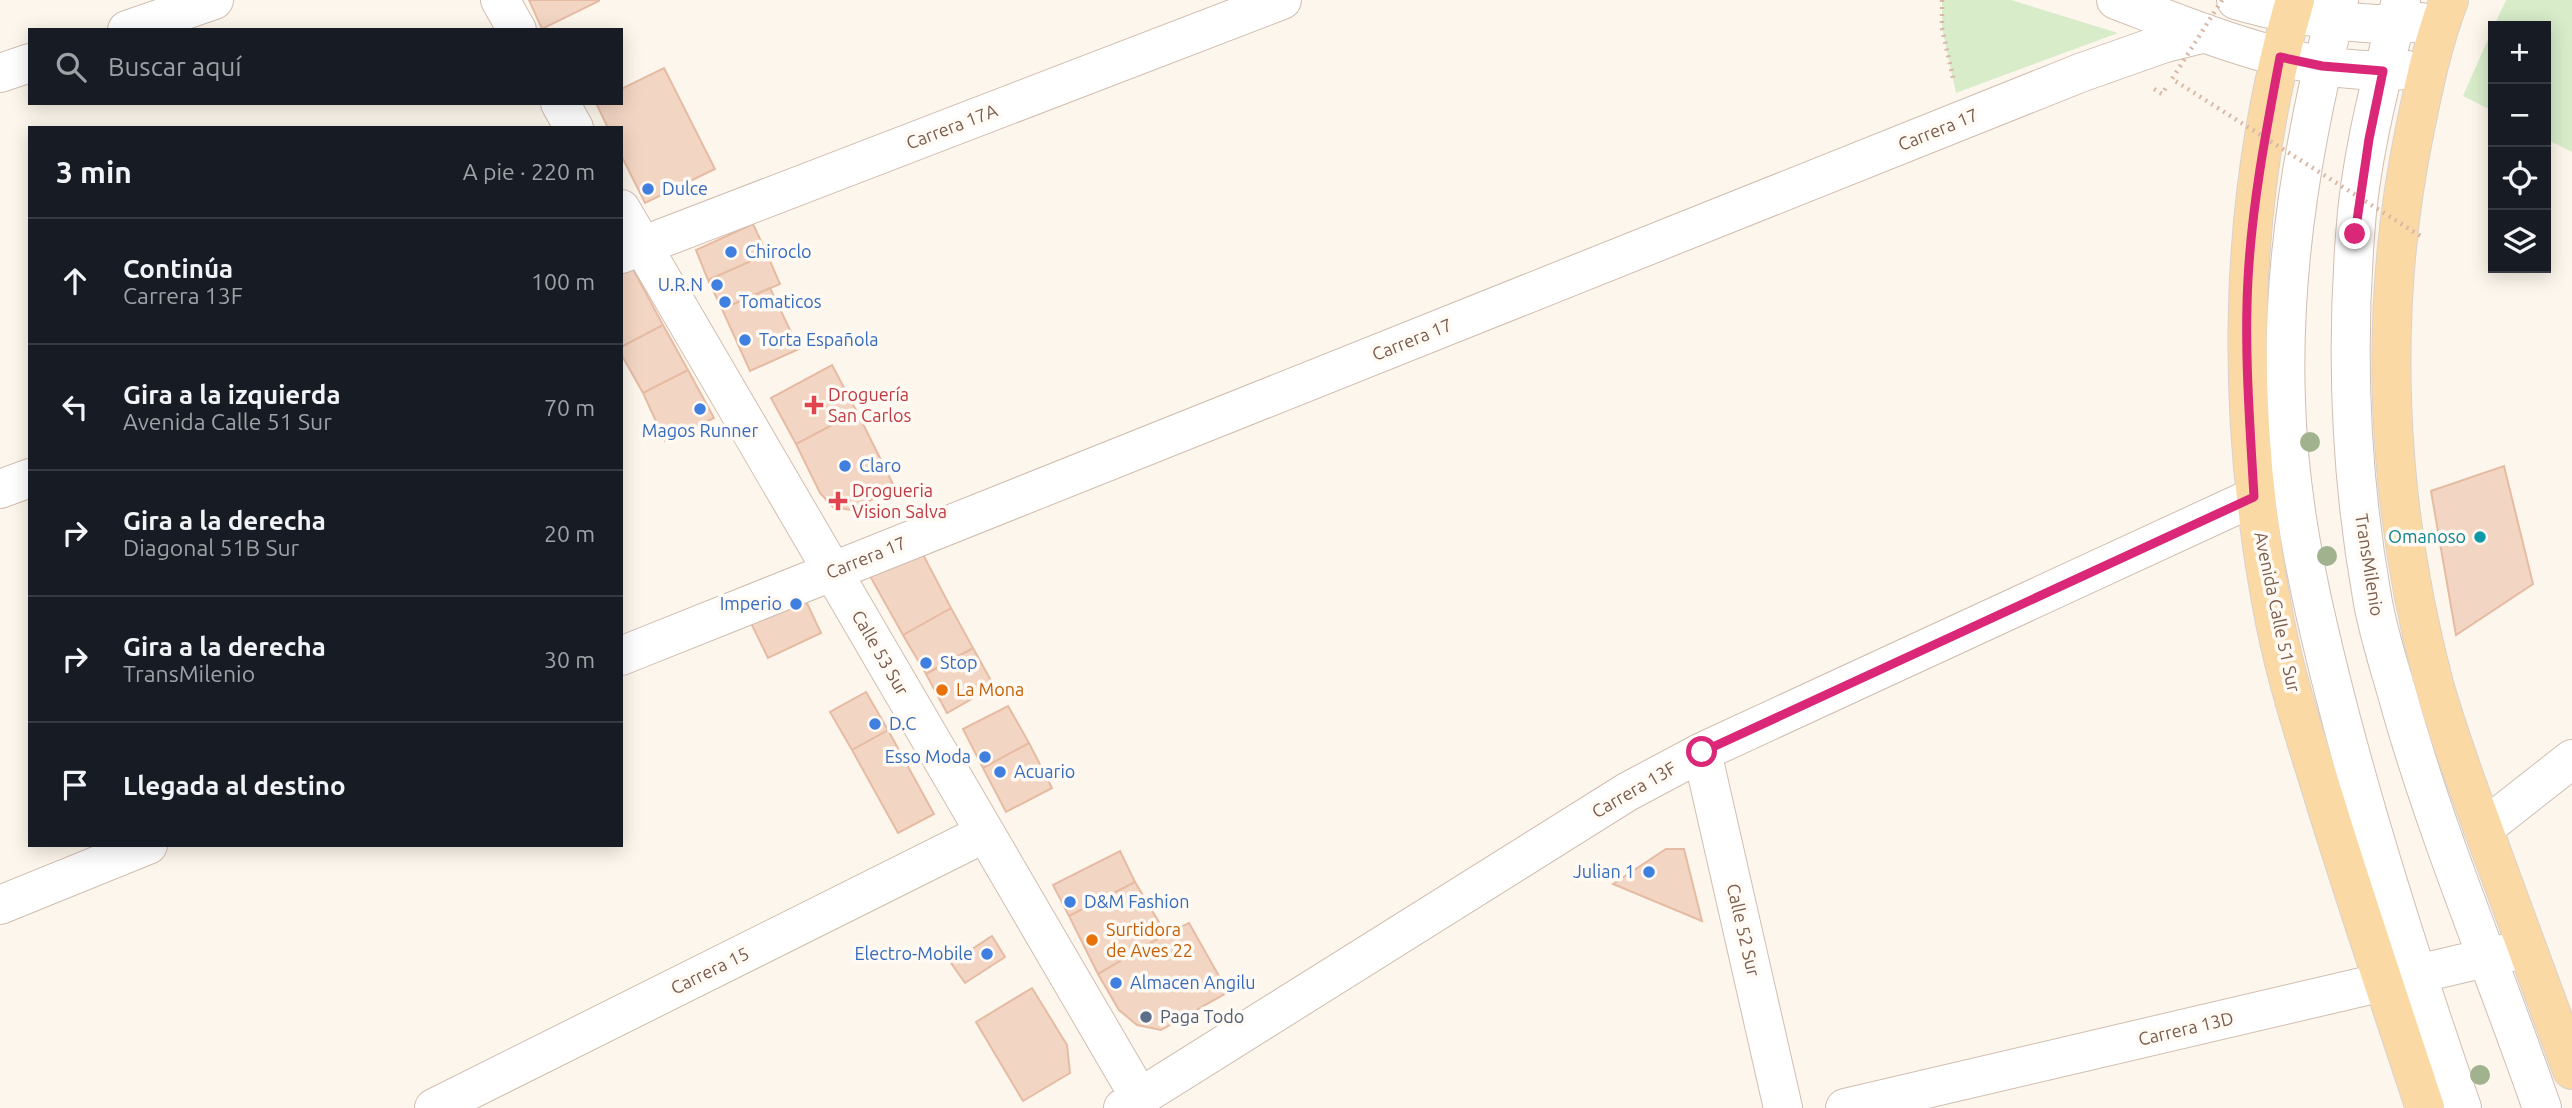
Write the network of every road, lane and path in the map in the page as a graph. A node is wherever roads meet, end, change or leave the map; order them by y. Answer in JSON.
{"nodes":[{"id":1,"x":214,"y":0,"type":"edge"},
{"id":2,"x":500,"y":0,"type":"edge"},
{"id":3,"x":1283,"y":0,"type":"edge"},
{"id":4,"x":1942,"y":0,"type":"edge"},
{"id":5,"x":2116,"y":0,"type":"edge"},
{"id":6,"x":2222,"y":0,"type":"edge"},
{"id":7,"x":2236,"y":0,"type":"edge"},
{"id":8,"x":2293,"y":7,"type":"edge"},
{"id":9,"x":2336,"y":9,"type":"edge"},
{"id":10,"x":2445,"y":10,"type":"edge"},
{"id":11,"x":2398,"y":12,"type":"edge"},
{"id":12,"x":133,"y":28,"type":"edge"},
{"id":13,"x":516,"y":28,"type":"edge"},
{"id":14,"x":2205,"y":33,"type":"junction"},
{"id":15,"x":2280,"y":57,"type":"junction"},
{"id":16,"x":28,"y":64,"type":"edge"},
{"id":17,"x":2322,"y":66,"type":"junction"},
{"id":18,"x":2428,"y":68,"type":"junction"},
{"id":19,"x":2383,"y":71,"type":"junction"},
{"id":20,"x":0,"y":73,"type":"edge"},
{"id":21,"x":561,"y":105,"type":"edge"},
{"id":22,"x":1955,"y":123,"type":"junction"},
{"id":23,"x":573,"y":126,"type":"edge"},
{"id":24,"x":623,"y":216,"type":"edge"},
{"id":25,"x":2422,"y":237,"type":"dead end"},
{"id":26,"x":632,"y":250,"type":"edge"},
{"id":27,"x":28,"y":479,"type":"edge"},
{"id":28,"x":0,"y":489,"type":"edge"},
{"id":29,"x":2254,"y":497,"type":"junction"},
{"id":30,"x":832,"y":572,"type":"junction"},
{"id":31,"x":623,"y":655,"type":"edge"},
{"id":32,"x":1702,"y":752,"type":"junction"},
{"id":33,"x":2572,"y":759,"type":"edge"},
{"id":34,"x":2483,"y":829,"type":"junction"},
{"id":35,"x":985,"y":834,"type":"junction"},
{"id":36,"x":143,"y":847,"type":"edge"},
{"id":37,"x":0,"y":905,"type":"edge"},
{"id":38,"x":2527,"y":948,"type":"junction"},
{"id":39,"x":2487,"y":958,"type":"junction"},
{"id":40,"x":2400,"y":979,"type":"junction"},
{"id":41,"x":2572,"y":1070,"type":"edge"},
{"id":42,"x":1151,"y":1099,"type":"edge"},
{"id":43,"x":434,"y":1108,"type":"edge"},
{"id":44,"x":1783,"y":1108,"type":"edge"},
{"id":45,"x":1845,"y":1108,"type":"edge"},
{"id":46,"x":2425,"y":1108,"type":"edge"},
{"id":47,"x":2462,"y":1108,"type":"edge"},
{"id":48,"x":2542,"y":1108,"type":"edge"}],
"edges":[{"from":1,"to":12,"type":"street"},
{"from":2,"to":13,"type":"street"},
{"from":3,"to":26,"type":"street","name":"Carrera 17A"},
{"from":4,"to":22,"type":"path"},
{"from":5,"to":14,"type":"street"},
{"from":6,"to":25,"type":"path","bridge":true},
{"from":7,"to":8,"type":"street"},
{"from":8,"to":9,"type":"street"},
{"from":8,"to":15,"type":"main road","name":"Avenida Calle 51 Sur"},
{"from":9,"to":11,"type":"street"},
{"from":9,"to":17,"type":"street"},
{"from":10,"to":11,"type":"street"},
{"from":10,"to":18,"type":"main road"},
{"from":11,"to":19,"type":"street","name":"TransMilenio"},
{"from":14,"to":15,"type":"street"},
{"from":14,"to":22,"type":"street","name":"Carrera 17"},
{"from":15,"to":17,"type":"street"},
{"from":15,"to":29,"type":"main road","name":"Avenida Calle 51 Sur"},
{"from":16,"to":20,"type":"street"},
{"from":17,"to":19,"type":"street"},
{"from":17,"to":40,"type":"street"},
{"from":18,"to":19,"type":"street"},
{"from":18,"to":34,"type":"main road"},
{"from":19,"to":39,"type":"street","name":"TransMilenio"},
{"from":21,"to":23,"type":"street"},
{"from":22,"to":30,"type":"street","name":"Carrera 17"},
{"from":24,"to":26,"type":"street","name":"Calle 53 Sur"},
{"from":26,"to":30,"type":"street","name":"Calle 53 Sur"},
{"from":27,"to":28,"type":"street"},
{"from":29,"to":32,"type":"street","name":"Carrera 13F"},
{"from":29,"to":40,"type":"main road","name":"Avenida Calle 51 Sur"},
{"from":30,"to":31,"type":"street","name":"Carrera 17"},
{"from":30,"to":35,"type":"street","name":"Calle 53 Sur"},
{"from":32,"to":42,"type":"street","name":"Carrera 13F"},
{"from":32,"to":44,"type":"street","name":"Calle 52 Sur"},
{"from":33,"to":34,"type":"street"},
{"from":34,"to":38,"type":"main road"},
{"from":35,"to":42,"type":"street","name":"Calle 53 Sur"},
{"from":35,"to":43,"type":"street","name":"Carrera 15"},
{"from":36,"to":37,"type":"street"},
{"from":38,"to":39,"type":"street","name":"Carrera 13D"},
{"from":38,"to":41,"type":"main road"},
{"from":39,"to":40,"type":"street","name":"Carrera 13D"},
{"from":39,"to":48,"type":"street","name":"TransMilenio"},
{"from":40,"to":45,"type":"street","name":"Carrera 13D"},
{"from":40,"to":46,"type":"main road","name":"Avenida Calle 51 Sur"},
{"from":40,"to":47,"type":"street"}]}
